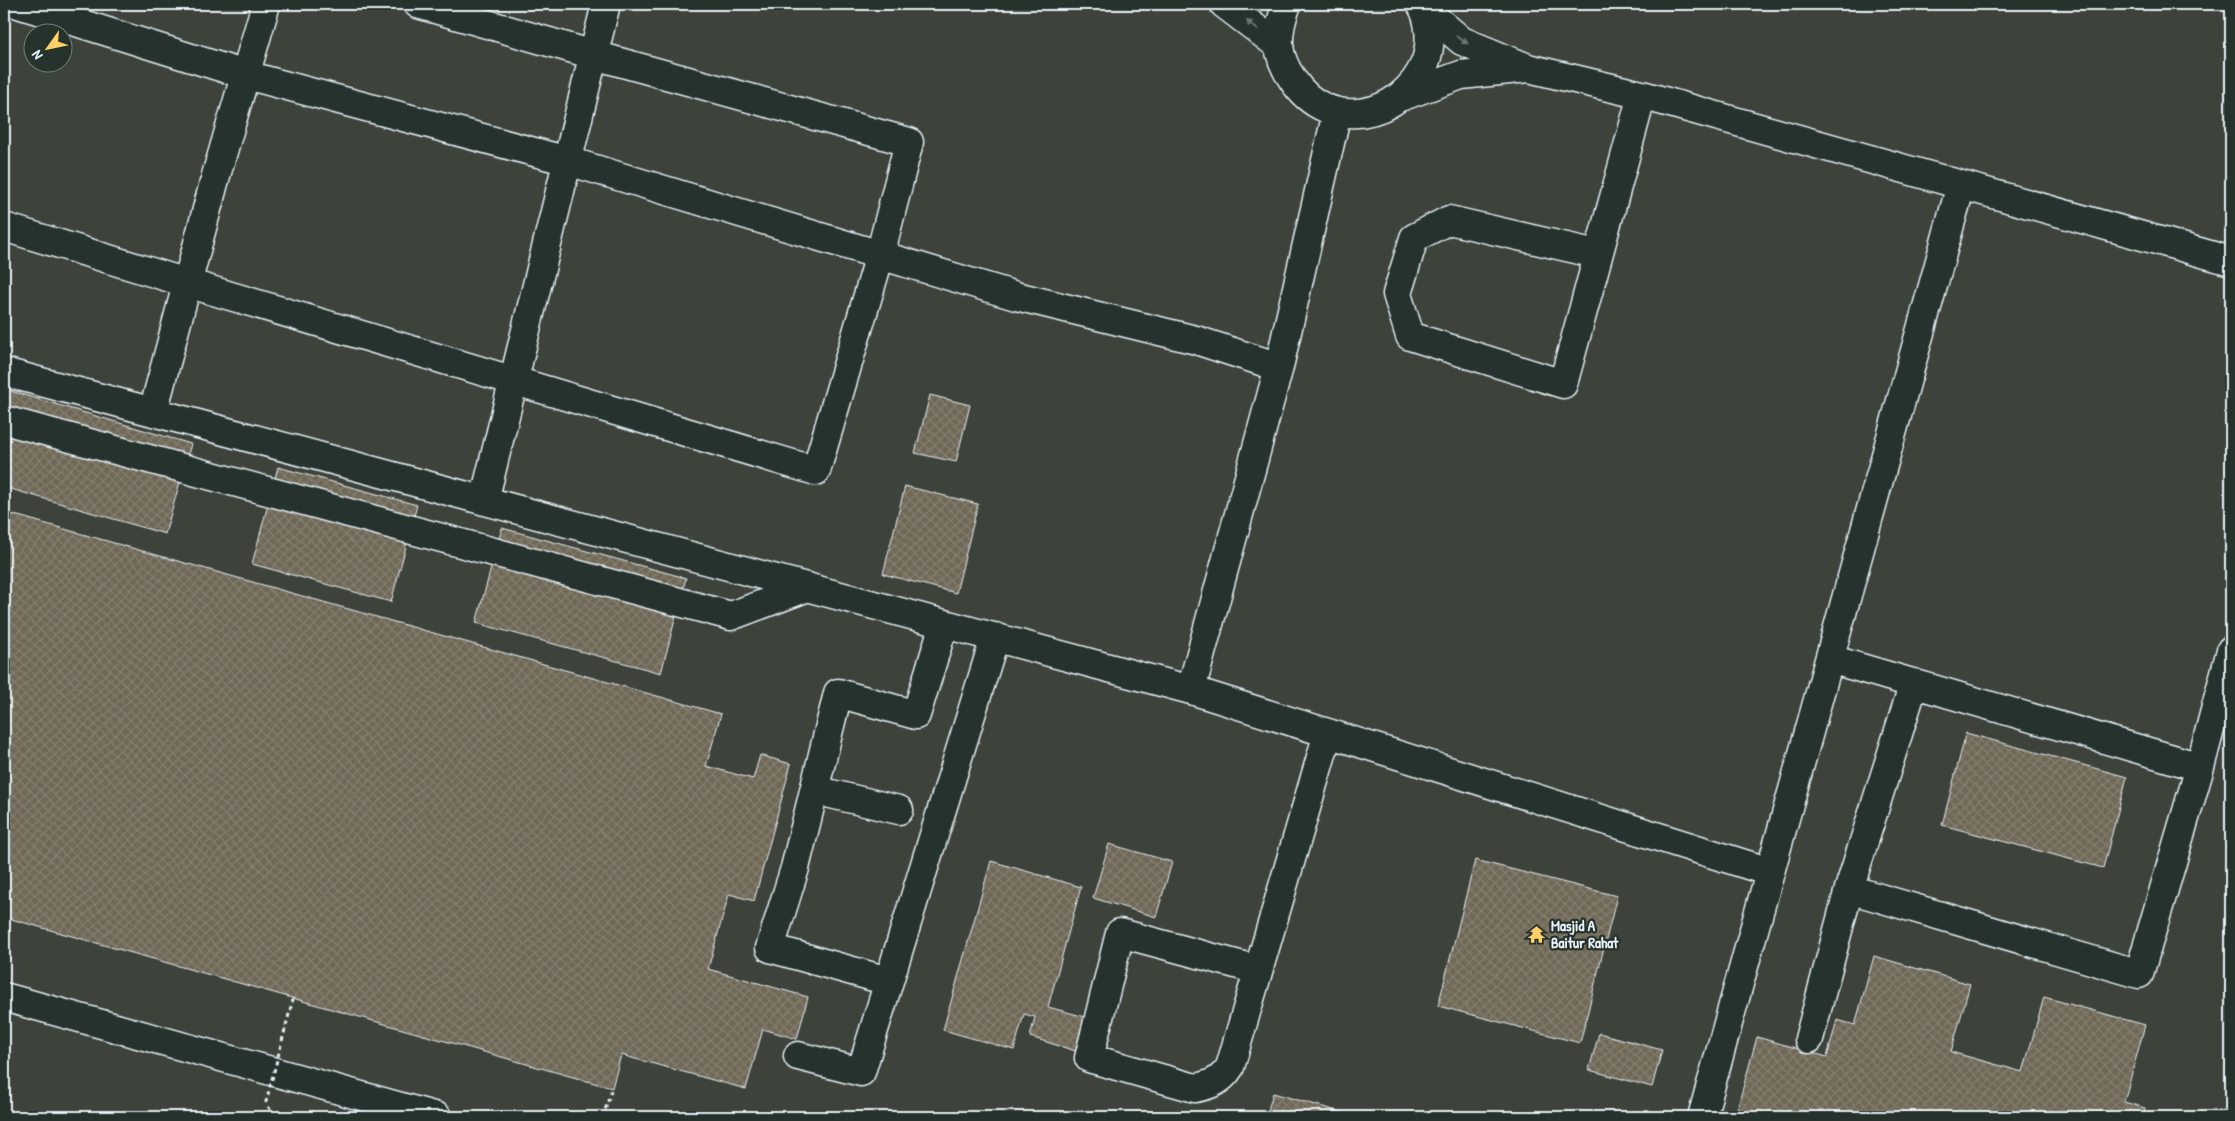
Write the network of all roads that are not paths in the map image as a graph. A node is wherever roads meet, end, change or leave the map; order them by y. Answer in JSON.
{"nodes":[{"id":1,"x":18,"y":4,"type":"edge"},
{"id":2,"x":266,"y":4,"type":"edge"},
{"id":3,"x":418,"y":4,"type":"edge"},
{"id":4,"x":606,"y":4,"type":"edge"},
{"id":5,"x":1224,"y":4,"type":"edge"},
{"id":6,"x":1287,"y":4,"type":"edge"},
{"id":7,"x":1423,"y":6,"type":"edge"},
{"id":8,"x":1279,"y":46,"type":"junction"},
{"id":9,"x":594,"y":55,"type":"junction"},
{"id":10,"x":1528,"y":68,"type":"junction"},
{"id":11,"x":246,"y":75,"type":"junction"},
{"id":12,"x":1642,"y":95,"type":"junction"},
{"id":13,"x":1403,"y":96,"type":"junction"},
{"id":14,"x":1337,"y":112,"type":"junction"},
{"id":15,"x":568,"y":161,"type":"junction"},
{"id":16,"x":1961,"y":185,"type":"junction"},
{"id":17,"x":4,"y":226,"type":"edge"},
{"id":18,"x":1597,"y":254,"type":"junction"},
{"id":19,"x":880,"y":255,"type":"junction"},
{"id":20,"x":2231,"y":261,"type":"edge"},
{"id":21,"x":187,"y":284,"type":"junction"},
{"id":22,"x":1279,"y":367,"type":"junction"},
{"id":23,"x":4,"y":372,"type":"edge"},
{"id":24,"x":513,"y":382,"type":"junction"},
{"id":25,"x":153,"y":412,"type":"junction"},
{"id":26,"x":4,"y":420,"type":"edge"},
{"id":27,"x":484,"y":501,"type":"junction"},
{"id":28,"x":808,"y":587,"type":"junction"},
{"id":29,"x":944,"y":624,"type":"junction"},
{"id":30,"x":995,"y":637,"type":"junction"},
{"id":31,"x":2231,"y":650,"type":"edge"},
{"id":32,"x":1830,"y":659,"type":"junction"},
{"id":33,"x":1914,"y":683,"type":"junction"},
{"id":34,"x":1191,"y":690,"type":"junction"},
{"id":35,"x":1328,"y":733,"type":"junction"},
{"id":36,"x":2200,"y":767,"type":"junction"},
{"id":37,"x":814,"y":790,"type":"junction"},
{"id":38,"x":899,"y":810,"type":"dead end"},
{"id":39,"x":1770,"y":872,"type":"junction"},
{"id":40,"x":1849,"y":889,"type":"junction"},
{"id":41,"x":1258,"y":970,"type":"junction"},
{"id":42,"x":888,"y":982,"type":"junction"},
{"id":43,"x":4,"y":997,"type":"edge"},
{"id":44,"x":1810,"y":1040,"type":"dead end"},
{"id":45,"x":798,"y":1056,"type":"dead end"},
{"id":46,"x":437,"y":1117,"type":"edge"},
{"id":47,"x":1702,"y":1117,"type":"edge"}],
"edges":[{"from":1,"to":11,"type":"main road"},
{"from":2,"to":11,"type":"main road"},
{"from":3,"to":9,"type":"main road"},
{"from":4,"to":9,"type":"main road"},
{"from":8,"to":5,"type":"main road","one_way":true},
{"from":6,"to":8,"type":"main road"},
{"from":7,"to":10,"type":"main road","one_way":true},
{"from":7,"to":13,"type":"main road"},
{"from":8,"to":14,"type":"main road"},
{"from":9,"to":15,"type":"main road"},
{"from":9,"to":19,"type":"main road"},
{"from":10,"to":12,"type":"main road"},
{"from":10,"to":13,"type":"main road"},
{"from":11,"to":15,"type":"main road"},
{"from":11,"to":21,"type":"main road"},
{"from":12,"to":16,"type":"main road"},
{"from":12,"to":18,"type":"main road"},
{"from":13,"to":14,"type":"main road"},
{"from":14,"to":22,"type":"main road"},
{"from":15,"to":19,"type":"main road"},
{"from":15,"to":24,"type":"main road"},
{"from":16,"to":20,"type":"main road"},
{"from":16,"to":32,"type":"main road"},
{"from":17,"to":21,"type":"main road"},
{"from":18,"to":18,"type":"main road"},
{"from":19,"to":22,"type":"main road"},
{"from":19,"to":24,"type":"main road"},
{"from":21,"to":24,"type":"main road"},
{"from":21,"to":25,"type":"main road"},
{"from":22,"to":34,"type":"main road"},
{"from":23,"to":25,"type":"main road"},
{"from":24,"to":27,"type":"main road"},
{"from":25,"to":27,"type":"main road"},
{"from":26,"to":28,"type":"main road"},
{"from":27,"to":28,"type":"main road"},
{"from":28,"to":29,"type":"main road"},
{"from":29,"to":30,"type":"main road"},
{"from":29,"to":37,"type":"main road"},
{"from":30,"to":34,"type":"main road"},
{"from":30,"to":42,"type":"main road"},
{"from":31,"to":36,"type":"main road"},
{"from":32,"to":33,"type":"main road"},
{"from":32,"to":39,"type":"main road"},
{"from":33,"to":36,"type":"main road"},
{"from":33,"to":40,"type":"main road"},
{"from":34,"to":35,"type":"main road"},
{"from":35,"to":39,"type":"main road"},
{"from":35,"to":41,"type":"main road"},
{"from":36,"to":40,"type":"main road"},
{"from":37,"to":38,"type":"main road"},
{"from":37,"to":42,"type":"main road"},
{"from":39,"to":47,"type":"main road"},
{"from":40,"to":44,"type":"main road"},
{"from":41,"to":41,"type":"main road"},
{"from":42,"to":45,"type":"main road"},
{"from":43,"to":46,"type":"main road"}]}
